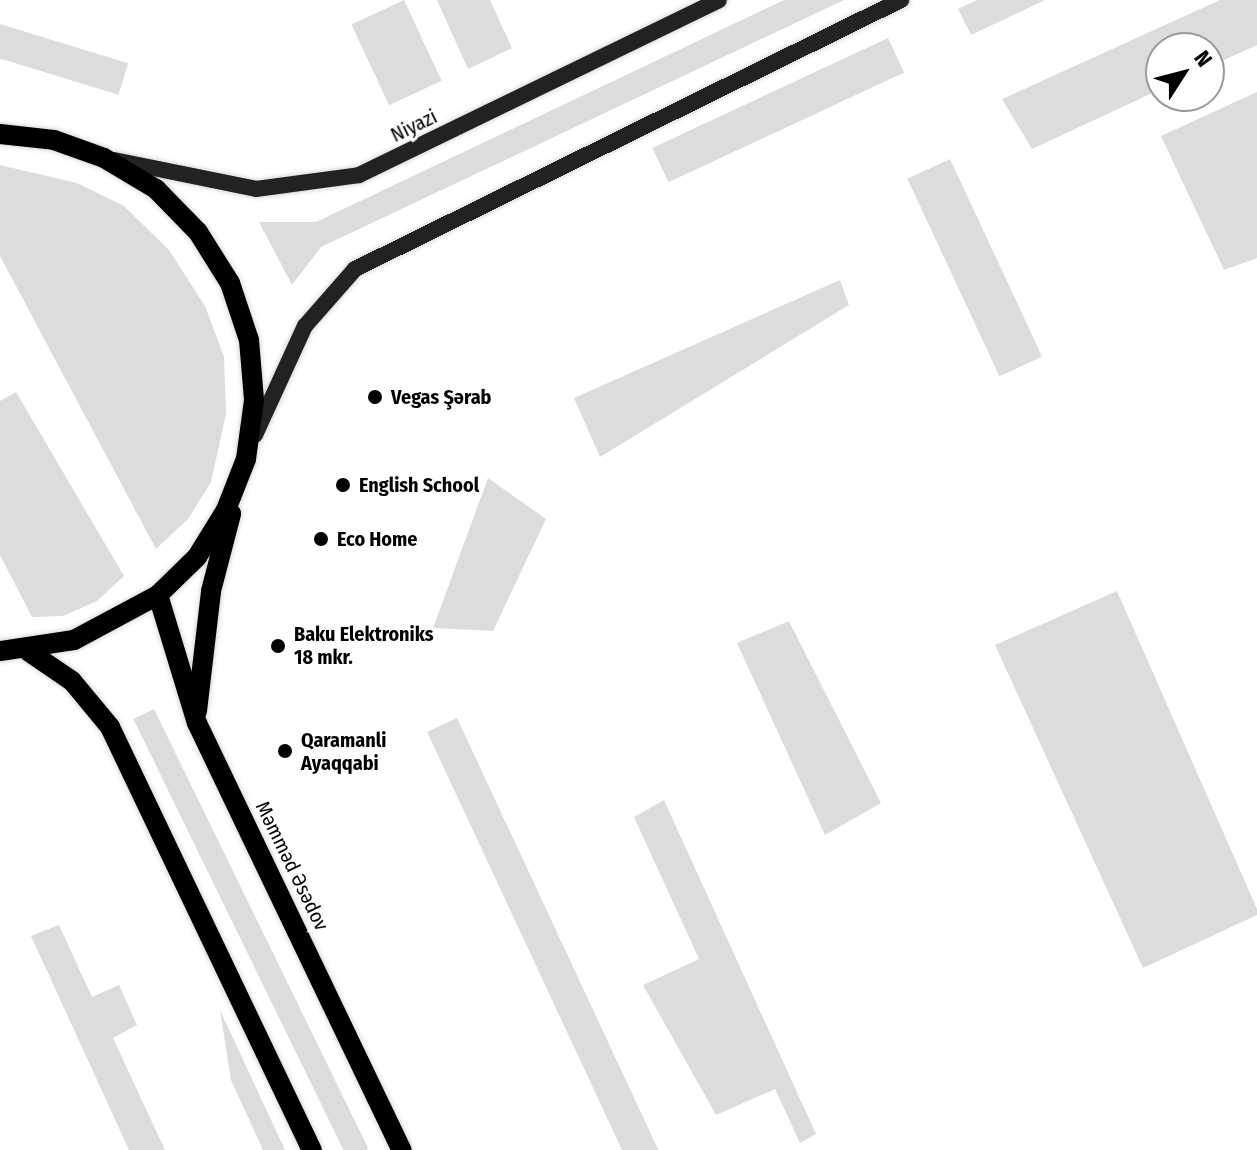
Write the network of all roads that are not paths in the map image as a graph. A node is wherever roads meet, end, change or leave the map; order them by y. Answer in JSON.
{"nodes":[{"id":1,"x":719,"y":0,"type":"edge"},
{"id":2,"x":901,"y":0,"type":"edge"},
{"id":3,"x":0,"y":119,"type":"edge"},
{"id":4,"x":0,"y":134,"type":"edge"},
{"id":5,"x":54,"y":140,"type":"junction"},
{"id":6,"x":104,"y":158,"type":"junction"},
{"id":7,"x":246,"y":459,"type":"junction"},
{"id":8,"x":158,"y":595,"type":"junction"},
{"id":9,"x":0,"y":651,"type":"edge"},
{"id":10,"x":28,"y":651,"type":"junction"},
{"id":11,"x":197,"y":723,"type":"junction"},
{"id":12,"x":312,"y":1150,"type":"edge"},
{"id":13,"x":402,"y":1150,"type":"edge"}],
"edges":[{"from":1,"to":6,"type":"main road","name":"Niyazi"},
{"from":2,"to":7,"type":"main road"},
{"from":3,"to":5,"type":"main road"},
{"from":4,"to":5,"type":"main road"},
{"from":5,"to":6,"type":"main road"},
{"from":6,"to":7,"type":"main road"},
{"from":7,"to":8,"type":"main road"},
{"from":7,"to":11,"type":"main road"},
{"from":8,"to":10,"type":"main road"},
{"from":8,"to":11,"type":"main road","name":"Məmməd Əsədov"},
{"from":9,"to":10,"type":"main road"},
{"from":10,"to":12,"type":"main road"},
{"from":11,"to":13,"type":"main road","name":"Məmməd Əsədov"}]}
